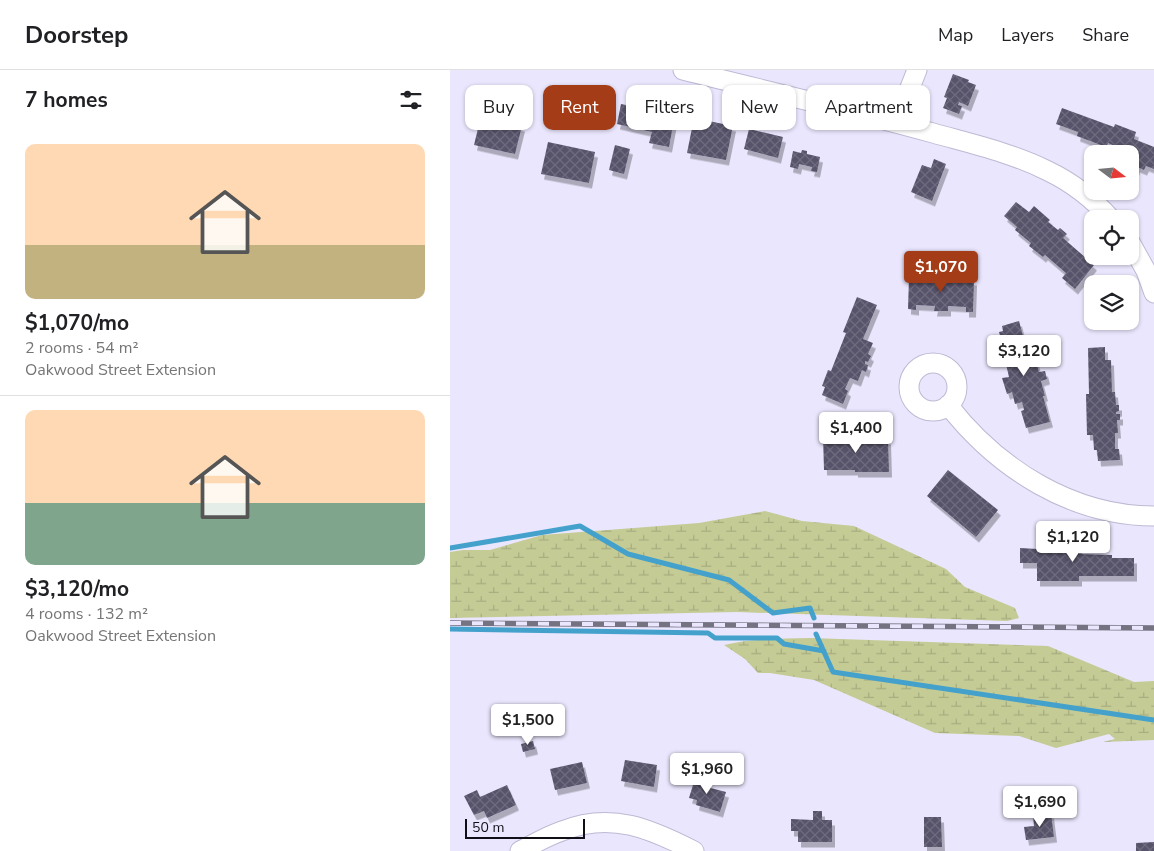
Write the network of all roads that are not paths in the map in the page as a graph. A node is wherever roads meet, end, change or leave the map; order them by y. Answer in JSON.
{"nodes":[{"id":1,"x":684,"y":70,"type":"edge"},
{"id":2,"x":917,"y":70,"type":"edge"},
{"id":3,"x":911,"y":85,"type":"edge"},
{"id":4,"x":806,"y":100,"type":"edge"},
{"id":5,"x":921,"y":130,"type":"edge"},
{"id":6,"x":1102,"y":210,"type":"edge"},
{"id":7,"x":1139,"y":258,"type":"edge"},
{"id":8,"x":1154,"y":293,"type":"edge"},
{"id":9,"x":948,"y":406,"type":"dead end"},
{"id":10,"x":1154,"y":516,"type":"edge"},
{"id":11,"x":520,"y":851,"type":"edge"},
{"id":12,"x":694,"y":851,"type":"edge"}],
"edges":[{"from":1,"to":4,"type":"street"},
{"from":2,"to":3,"type":"street"},
{"from":5,"to":6,"type":"street"},
{"from":7,"to":8,"type":"street"},
{"from":9,"to":10,"type":"street"},
{"from":11,"to":12,"type":"street"}]}
